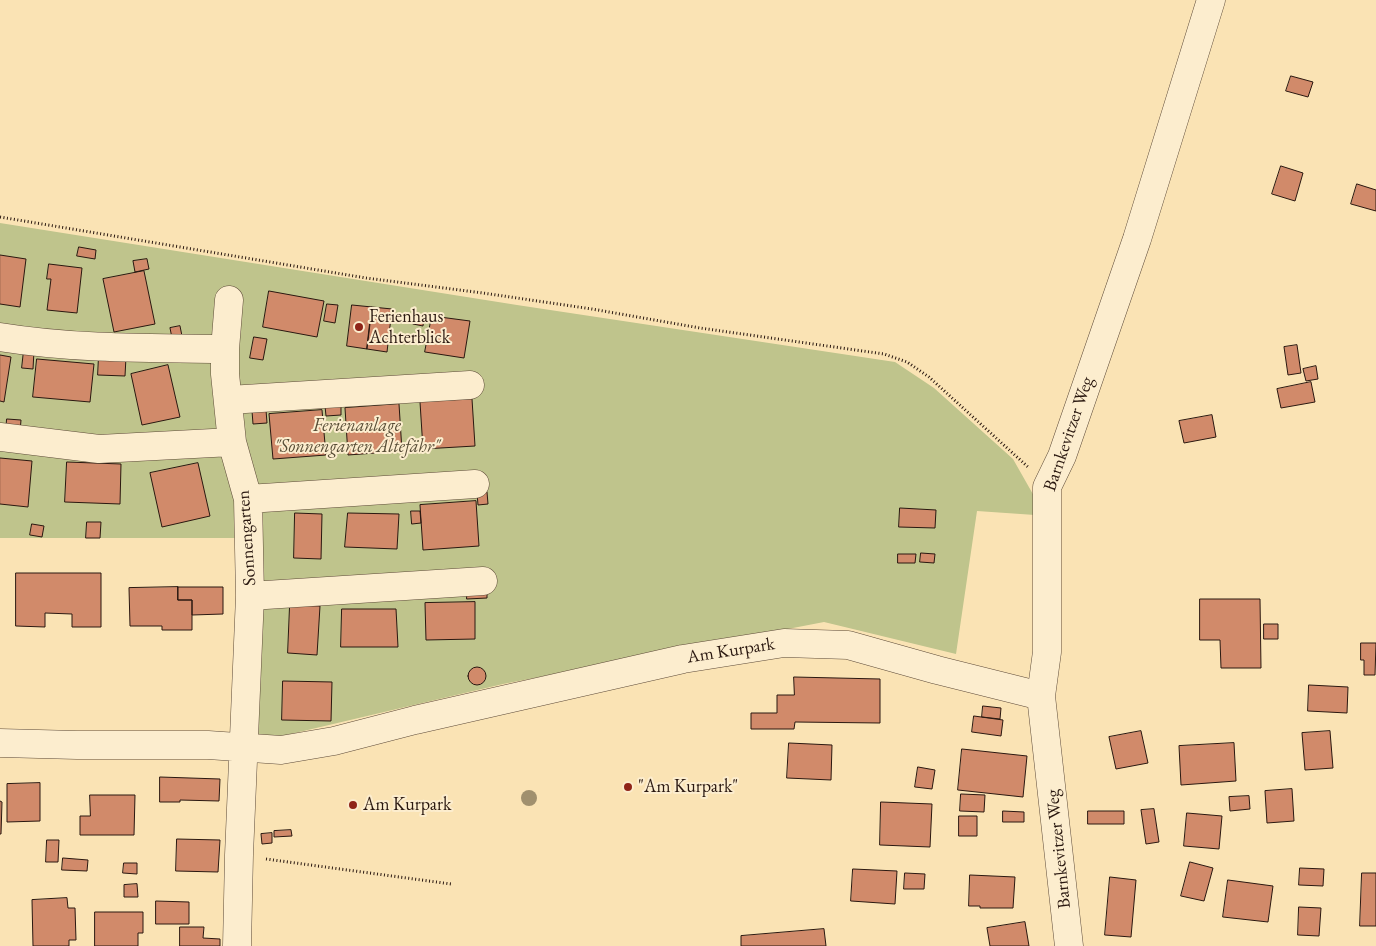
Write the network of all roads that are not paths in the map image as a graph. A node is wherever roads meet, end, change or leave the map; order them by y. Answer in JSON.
{"nodes":[{"id":1,"x":1211,"y":0,"type":"edge"},
{"id":2,"x":229,"y":300,"type":"dead end"},
{"id":3,"x":0,"y":337,"type":"edge"},
{"id":4,"x":225,"y":349,"type":"junction"},
{"id":5,"x":470,"y":385,"type":"dead end"},
{"id":6,"x":229,"y":400,"type":"junction"},
{"id":7,"x":0,"y":438,"type":"edge"},
{"id":8,"x":232,"y":442,"type":"junction"},
{"id":9,"x":475,"y":484,"type":"dead end"},
{"id":10,"x":248,"y":499,"type":"junction"},
{"id":11,"x":483,"y":580,"type":"dead end"},
{"id":12,"x":250,"y":596,"type":"junction"},
{"id":13,"x":1041,"y":696,"type":"junction"},
{"id":14,"x":0,"y":743,"type":"edge"},
{"id":15,"x":244,"y":747,"type":"junction"},
{"id":16,"x":237,"y":946,"type":"edge"},
{"id":17,"x":1069,"y":946,"type":"edge"}],
"edges":[{"from":1,"to":13,"type":"street","name":"Barnkevitzer Weg"},
{"from":2,"to":4,"type":"street","name":"Sonnengarten"},
{"from":3,"to":4,"type":"street"},
{"from":4,"to":6,"type":"street","name":"Sonnengarten"},
{"from":5,"to":6,"type":"street"},
{"from":6,"to":8,"type":"street","name":"Sonnengarten"},
{"from":7,"to":8,"type":"street"},
{"from":8,"to":10,"type":"street","name":"Sonnengarten"},
{"from":9,"to":10,"type":"street"},
{"from":10,"to":12,"type":"street","name":"Sonnengarten"},
{"from":11,"to":12,"type":"street"},
{"from":12,"to":15,"type":"street","name":"Sonnengarten"},
{"from":13,"to":15,"type":"street","name":"Am Kurpark"},
{"from":13,"to":17,"type":"street","name":"Barnkevitzer Weg"},
{"from":14,"to":15,"type":"street","name":"Am Kurpark"},
{"from":15,"to":16,"type":"street"}]}
